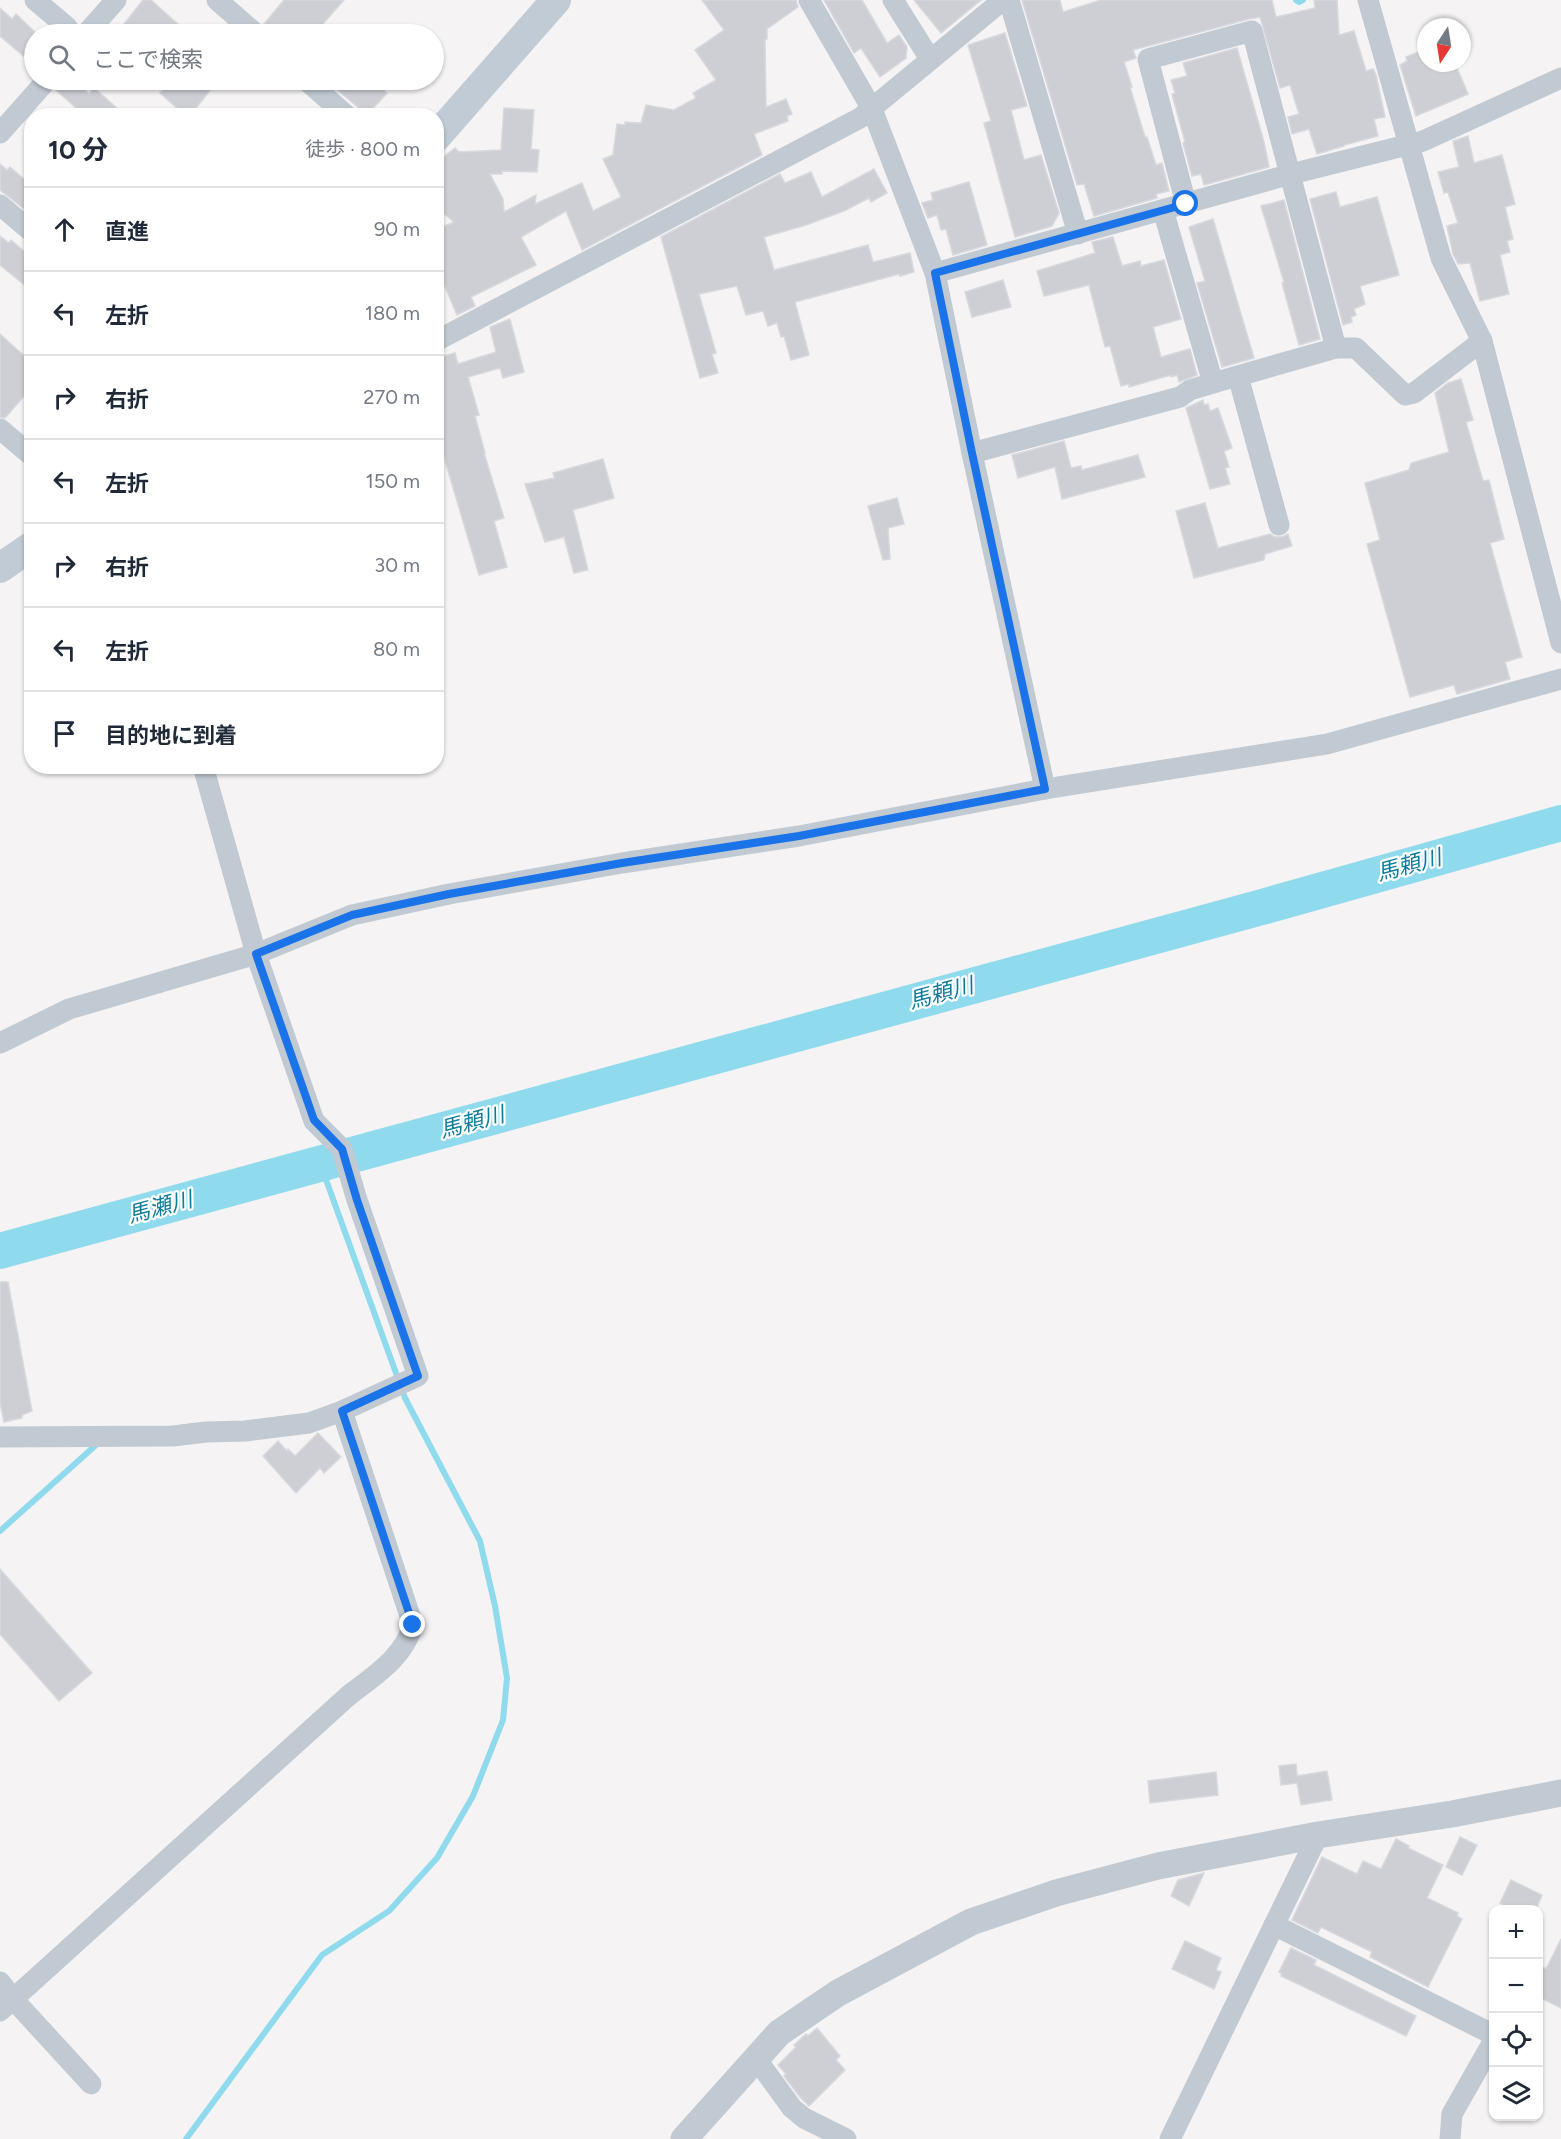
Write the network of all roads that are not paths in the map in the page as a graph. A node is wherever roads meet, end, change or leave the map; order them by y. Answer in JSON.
{"nodes":[{"id":1,"x":35,"y":0,"type":"edge"},
{"id":2,"x":116,"y":0,"type":"edge"},
{"id":3,"x":217,"y":0,"type":"edge"},
{"id":4,"x":556,"y":0,"type":"edge"},
{"id":5,"x":808,"y":0,"type":"edge"},
{"id":6,"x":893,"y":0,"type":"edge"},
{"id":7,"x":1003,"y":0,"type":"edge"},
{"id":8,"x":1009,"y":0,"type":"edge"},
{"id":9,"x":1368,"y":0,"type":"edge"},
{"id":10,"x":63,"y":24,"type":"edge"},
{"id":11,"x":95,"y":24,"type":"edge"},
{"id":12,"x":245,"y":24,"type":"edge"},
{"id":13,"x":930,"y":59,"type":"junction"},
{"id":14,"x":1561,"y":78,"type":"edge"},
{"id":15,"x":38,"y":90,"type":"edge"},
{"id":16,"x":317,"y":90,"type":"edge"},
{"id":17,"x":338,"y":108,"type":"edge"},
{"id":18,"x":872,"y":109,"type":"junction"},
{"id":19,"x":444,"y":128,"type":"edge"},
{"id":20,"x":0,"y":134,"type":"edge"},
{"id":21,"x":1410,"y":144,"type":"junction"},
{"id":22,"x":1291,"y":174,"type":"junction"},
{"id":23,"x":1186,"y":204,"type":"junction"},
{"id":24,"x":0,"y":205,"type":"edge"},
{"id":25,"x":1163,"y":210,"type":"junction"},
{"id":26,"x":24,"y":225,"type":"edge"},
{"id":27,"x":1078,"y":234,"type":"junction"},
{"id":28,"x":935,"y":273,"type":"junction"},
{"id":29,"x":444,"y":337,"type":"edge"},
{"id":30,"x":1482,"y":341,"type":"junction"},
{"id":31,"x":1336,"y":348,"type":"junction"},
{"id":32,"x":1238,"y":376,"type":"junction"},
{"id":33,"x":1213,"y":383,"type":"junction"},
{"id":34,"x":0,"y":429,"type":"edge"},
{"id":35,"x":24,"y":449,"type":"edge"},
{"id":36,"x":972,"y":453,"type":"junction"},
{"id":37,"x":1279,"y":525,"type":"dead end"},
{"id":38,"x":24,"y":552,"type":"edge"},
{"id":39,"x":0,"y":568,"type":"edge"},
{"id":40,"x":1561,"y":643,"type":"edge"},
{"id":41,"x":1561,"y":679,"type":"edge"},
{"id":42,"x":205,"y":774,"type":"edge"},
{"id":43,"x":1045,"y":789,"type":"junction"},
{"id":44,"x":256,"y":954,"type":"junction"},
{"id":45,"x":0,"y":1043,"type":"edge"},
{"id":46,"x":342,"y":1411,"type":"junction"},
{"id":47,"x":0,"y":1437,"type":"edge"},
{"id":48,"x":1561,"y":1793,"type":"edge"},
{"id":49,"x":1318,"y":1835,"type":"junction"},
{"id":50,"x":1274,"y":1925,"type":"junction"},
{"id":51,"x":0,"y":1982,"type":"edge"},
{"id":52,"x":7,"y":2005,"type":"edge"},
{"id":53,"x":1489,"y":2032,"type":"edge"},
{"id":54,"x":1489,"y":2049,"type":"edge"},
{"id":55,"x":757,"y":2060,"type":"junction"},
{"id":56,"x":91,"y":2084,"type":"dead end"},
{"id":57,"x":684,"y":2139,"type":"edge"},
{"id":58,"x":846,"y":2139,"type":"edge"},
{"id":59,"x":1170,"y":2139,"type":"edge"},
{"id":60,"x":1450,"y":2139,"type":"edge"}],
"edges":[{"from":1,"to":10,"type":"street"},
{"from":2,"to":11,"type":"street"},
{"from":3,"to":12,"type":"street"},
{"from":4,"to":19,"type":"main road"},
{"from":5,"to":18,"type":"street"},
{"from":6,"to":13,"type":"street"},
{"from":7,"to":13,"type":"street"},
{"from":8,"to":27,"type":"street"},
{"from":9,"to":21,"type":"street"},
{"from":13,"to":18,"type":"street"},
{"from":14,"to":21,"type":"street"},
{"from":15,"to":20,"type":"street"},
{"from":16,"to":17,"type":"street"},
{"from":18,"to":28,"type":"street"},
{"from":18,"to":29,"type":"street"},
{"from":21,"to":22,"type":"street"},
{"from":21,"to":30,"type":"street"},
{"from":22,"to":23,"type":"street"},
{"from":22,"to":23,"type":"street"},
{"from":22,"to":31,"type":"street"},
{"from":23,"to":25,"type":"street"},
{"from":24,"to":26,"type":"street"},
{"from":25,"to":27,"type":"street"},
{"from":25,"to":33,"type":"street"},
{"from":27,"to":28,"type":"street"},
{"from":28,"to":36,"type":"street"},
{"from":30,"to":31,"type":"street"},
{"from":30,"to":40,"type":"street"},
{"from":31,"to":32,"type":"street"},
{"from":32,"to":33,"type":"street"},
{"from":32,"to":37,"type":"street"},
{"from":33,"to":36,"type":"street"},
{"from":34,"to":35,"type":"street"},
{"from":36,"to":43,"type":"street"},
{"from":38,"to":39,"type":"main road"},
{"from":41,"to":43,"type":"street"},
{"from":42,"to":44,"type":"street"},
{"from":43,"to":44,"type":"street"},
{"from":44,"to":45,"type":"street"},
{"from":44,"to":46,"type":"street"},
{"from":46,"to":47,"type":"street"},
{"from":46,"to":52,"type":"street"},
{"from":48,"to":49,"type":"street"},
{"from":49,"to":50,"type":"street"},
{"from":49,"to":55,"type":"street"},
{"from":50,"to":53,"type":"street"},
{"from":50,"to":59,"type":"street"},
{"from":51,"to":52,"type":"street"},
{"from":52,"to":56,"type":"street"},
{"from":54,"to":60,"type":"street"},
{"from":55,"to":57,"type":"street"},
{"from":55,"to":58,"type":"street"}]}
